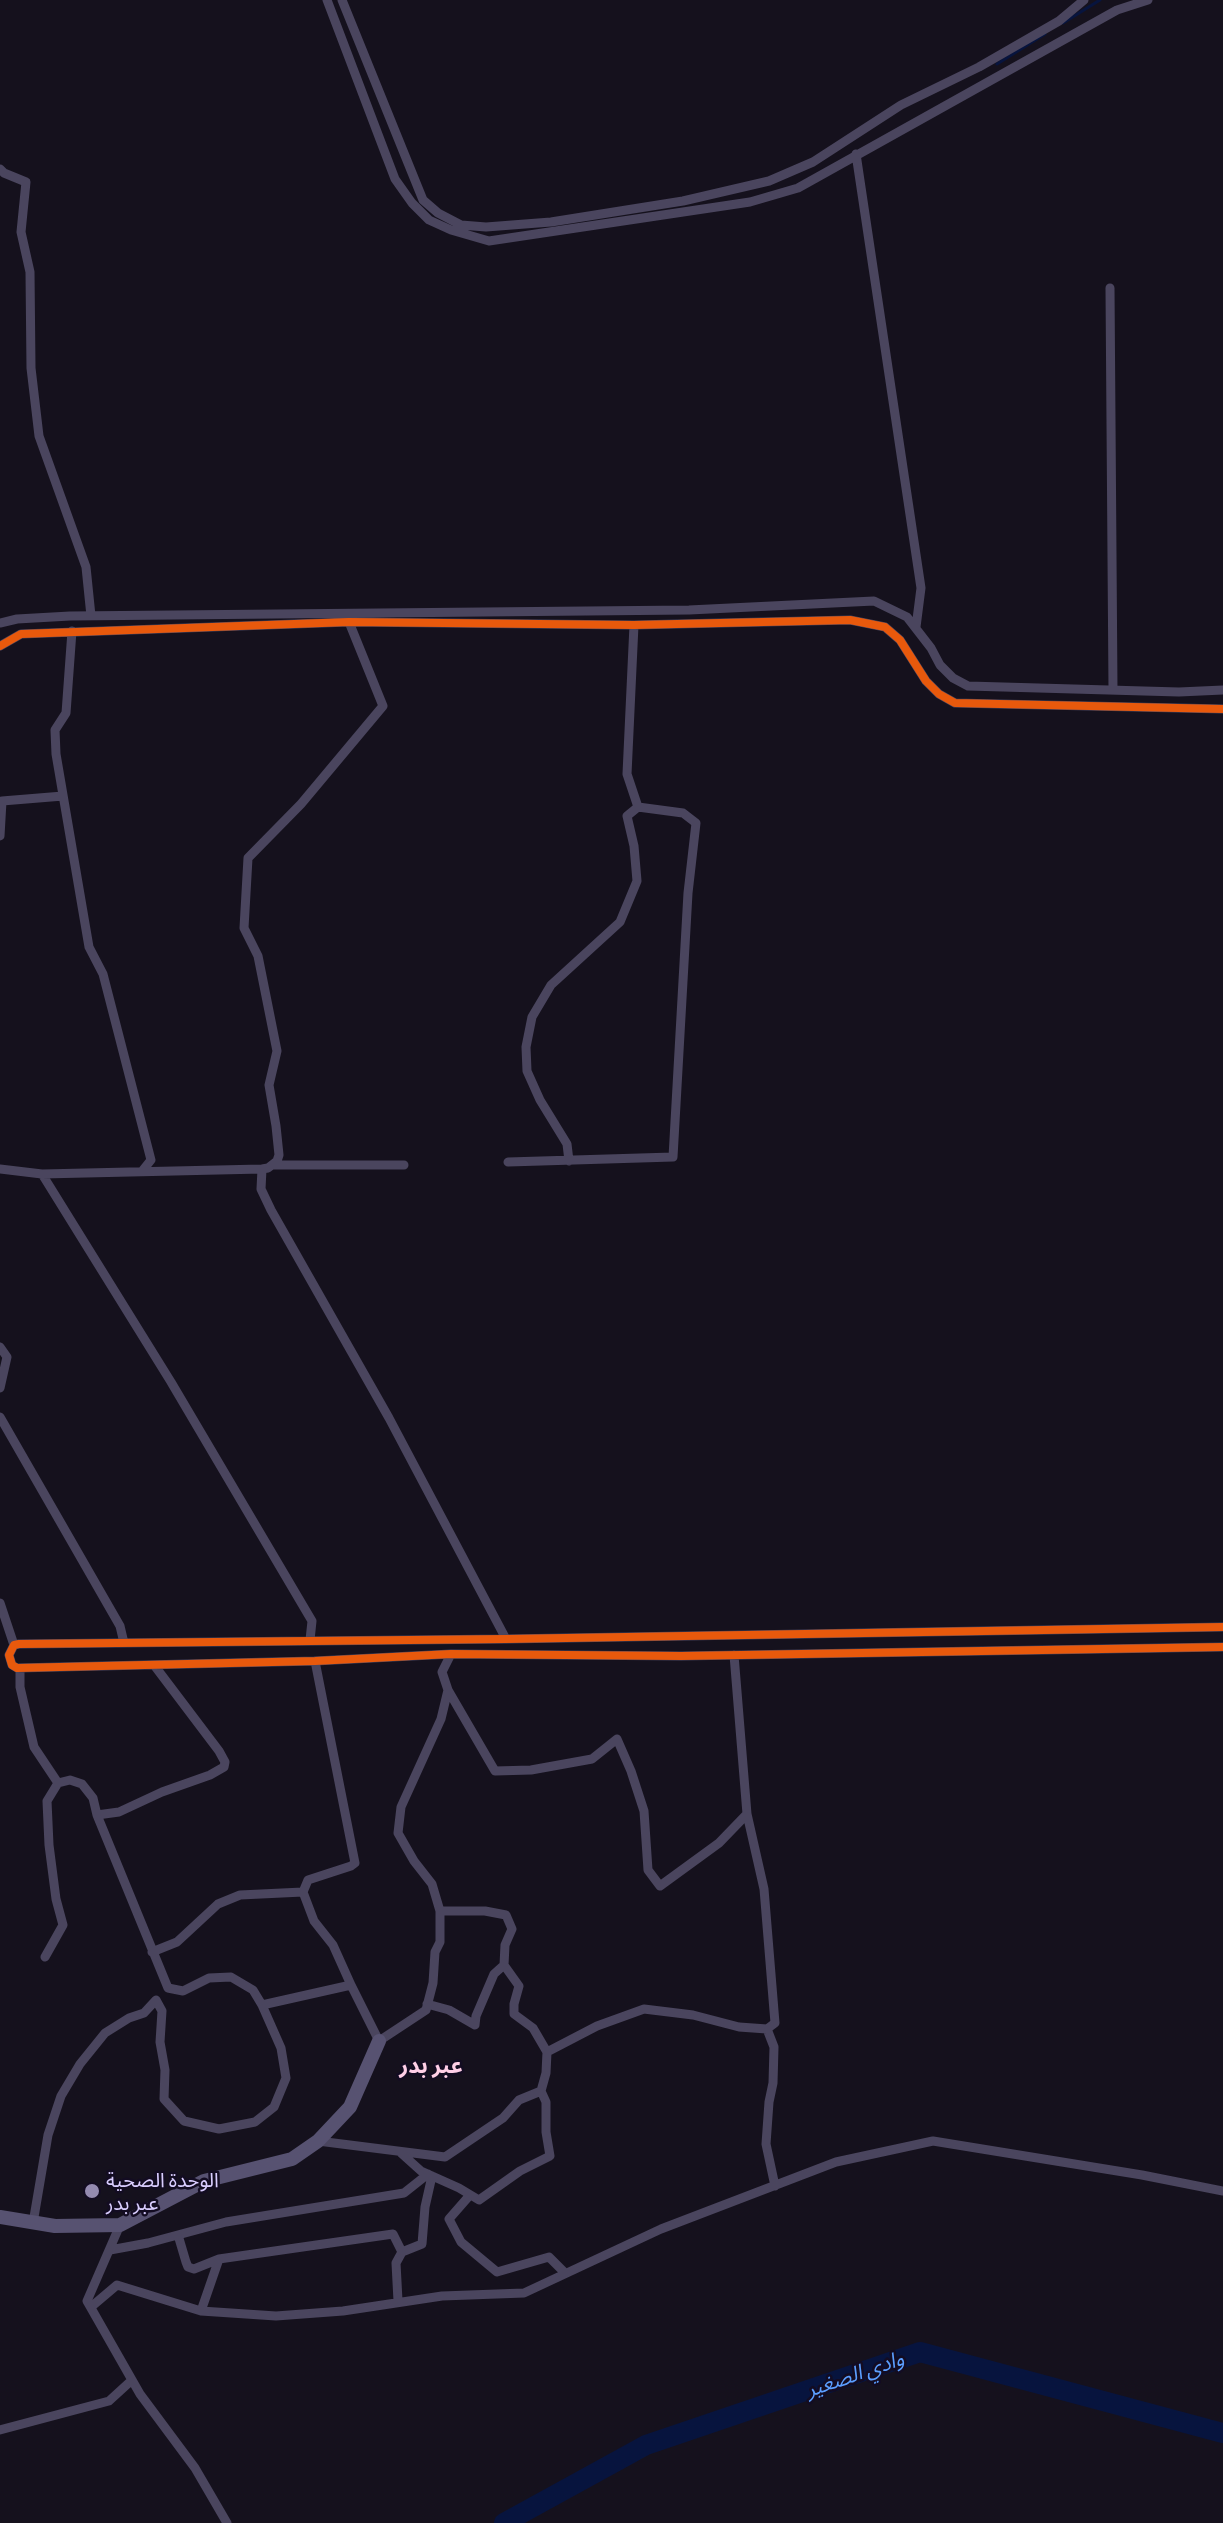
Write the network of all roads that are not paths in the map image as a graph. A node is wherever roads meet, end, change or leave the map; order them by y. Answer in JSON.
{"nodes":[{"id":1,"x":327,"y":0,"type":"edge"},
{"id":2,"x":342,"y":0,"type":"edge"},
{"id":3,"x":1084,"y":0,"type":"edge"},
{"id":4,"x":1148,"y":0,"type":"edge"},
{"id":5,"x":856,"y":154,"type":"junction"},
{"id":6,"x":0,"y":169,"type":"edge"},
{"id":7,"x":1110,"y":288,"type":"dead end"},
{"id":8,"x":91,"y":616,"type":"junction"},
{"id":9,"x":349,"y":622,"type":"junction"},
{"id":10,"x":0,"y":623,"type":"edge"},
{"id":11,"x":634,"y":625,"type":"junction"},
{"id":12,"x":916,"y":627,"type":"junction"},
{"id":13,"x":72,"y":631,"type":"junction"},
{"id":14,"x":0,"y":646,"type":"edge"},
{"id":15,"x":1113,"y":690,"type":"junction"},
{"id":16,"x":1223,"y":690,"type":"edge"},
{"id":17,"x":1223,"y":709,"type":"edge"},
{"id":18,"x":63,"y":796,"type":"junction"},
{"id":19,"x":638,"y":807,"type":"junction"},
{"id":20,"x":0,"y":836,"type":"edge"},
{"id":21,"x":508,"y":1161,"type":"dead end"},
{"id":22,"x":569,"y":1161,"type":"junction"},
{"id":23,"x":273,"y":1165,"type":"junction"},
{"id":24,"x":404,"y":1165,"type":"dead end"},
{"id":25,"x":262,"y":1169,"type":"junction"},
{"id":26,"x":0,"y":1170,"type":"edge"},
{"id":27,"x":143,"y":1170,"type":"junction"},
{"id":28,"x":42,"y":1174,"type":"junction"},
{"id":29,"x":0,"y":1347,"type":"edge"},
{"id":30,"x":0,"y":1388,"type":"edge"},
{"id":31,"x":0,"y":1417,"type":"edge"},
{"id":32,"x":0,"y":1603,"type":"edge"},
{"id":33,"x":1223,"y":1627,"type":"edge"},
{"id":34,"x":506,"y":1639,"type":"junction"},
{"id":35,"x":310,"y":1640,"type":"junction"},
{"id":36,"x":124,"y":1643,"type":"junction"},
{"id":37,"x":14,"y":1645,"type":"junction"},
{"id":38,"x":1223,"y":1647,"type":"edge"},
{"id":39,"x":451,"y":1654,"type":"junction"},
{"id":40,"x":734,"y":1655,"type":"junction"},
{"id":41,"x":5,"y":1660,"type":"edge"},
{"id":42,"x":315,"y":1661,"type":"junction"},
{"id":43,"x":154,"y":1665,"type":"junction"},
{"id":44,"x":20,"y":1668,"type":"junction"},
{"id":45,"x":448,"y":1690,"type":"junction"},
{"id":46,"x":58,"y":1783,"type":"junction"},
{"id":47,"x":747,"y":1814,"type":"junction"},
{"id":48,"x":97,"y":1815,"type":"junction"},
{"id":49,"x":303,"y":1892,"type":"junction"},
{"id":50,"x":440,"y":1911,"type":"junction"},
{"id":51,"x":152,"y":1952,"type":"junction"},
{"id":52,"x":45,"y":1957,"type":"dead end"},
{"id":53,"x":504,"y":1965,"type":"junction"},
{"id":54,"x":351,"y":1985,"type":"junction"},
{"id":55,"x":428,"y":2004,"type":"junction"},
{"id":56,"x":262,"y":2005,"type":"junction"},
{"id":57,"x":767,"y":2029,"type":"junction"},
{"id":58,"x":379,"y":2042,"type":"junction"},
{"id":59,"x":547,"y":2052,"type":"junction"},
{"id":60,"x":541,"y":2091,"type":"junction"},
{"id":61,"x":318,"y":2140,"type":"junction"},
{"id":62,"x":401,"y":2152,"type":"junction"},
{"id":63,"x":430,"y":2175,"type":"junction"},
{"id":64,"x":775,"y":2186,"type":"junction"},
{"id":65,"x":1223,"y":2191,"type":"edge"},
{"id":66,"x":470,"y":2195,"type":"junction"},
{"id":67,"x":0,"y":2217,"type":"edge"},
{"id":68,"x":33,"y":2223,"type":"junction"},
{"id":69,"x":120,"y":2225,"type":"junction"},
{"id":70,"x":178,"y":2235,"type":"junction"},
{"id":71,"x":110,"y":2250,"type":"junction"},
{"id":72,"x":402,"y":2252,"type":"junction"},
{"id":73,"x":219,"y":2259,"type":"junction"},
{"id":74,"x":565,"y":2273,"type":"junction"},
{"id":75,"x":398,"y":2301,"type":"junction"},
{"id":76,"x":91,"y":2307,"type":"junction"},
{"id":77,"x":201,"y":2311,"type":"junction"},
{"id":78,"x":132,"y":2380,"type":"junction"},
{"id":79,"x":0,"y":2430,"type":"edge"},
{"id":80,"x":227,"y":2523,"type":"edge"}],
"edges":[{"from":1,"to":5,"type":"street"},
{"from":2,"to":3,"type":"street"},
{"from":4,"to":5,"type":"street"},
{"from":5,"to":12,"type":"street"},
{"from":6,"to":8,"type":"street"},
{"from":7,"to":15,"type":"street"},
{"from":8,"to":10,"type":"street"},
{"from":8,"to":12,"type":"street"},
{"from":9,"to":11,"type":"street"},
{"from":9,"to":13,"type":"street"},
{"from":9,"to":23,"type":"street"},
{"from":11,"to":17,"type":"street"},
{"from":11,"to":19,"type":"street"},
{"from":12,"to":15,"type":"street"},
{"from":13,"to":14,"type":"street"},
{"from":13,"to":18,"type":"street"},
{"from":15,"to":16,"type":"street"},
{"from":18,"to":20,"type":"street"},
{"from":18,"to":27,"type":"street"},
{"from":19,"to":22,"type":"street"},
{"from":19,"to":22,"type":"street"},
{"from":21,"to":22,"type":"street"},
{"from":23,"to":24,"type":"street"},
{"from":23,"to":25,"type":"street"},
{"from":25,"to":27,"type":"street"},
{"from":25,"to":34,"type":"street"},
{"from":26,"to":28,"type":"street"},
{"from":27,"to":28,"type":"street"},
{"from":28,"to":35,"type":"street"},
{"from":29,"to":30,"type":"street"},
{"from":31,"to":36,"type":"street"},
{"from":32,"to":37,"type":"street"},
{"from":33,"to":34,"type":"street"},
{"from":34,"to":35,"type":"street"},
{"from":35,"to":36,"type":"street"},
{"from":36,"to":37,"type":"street"},
{"from":37,"to":41,"type":"street"},
{"from":38,"to":40,"type":"street"},
{"from":39,"to":40,"type":"street"},
{"from":39,"to":42,"type":"street"},
{"from":39,"to":45,"type":"street"},
{"from":40,"to":47,"type":"street"},
{"from":41,"to":44,"type":"street"},
{"from":42,"to":43,"type":"street"},
{"from":42,"to":49,"type":"street"},
{"from":43,"to":44,"type":"street"},
{"from":43,"to":48,"type":"street"},
{"from":44,"to":46,"type":"street"},
{"from":45,"to":47,"type":"street"},
{"from":45,"to":50,"type":"street"},
{"from":46,"to":48,"type":"street"},
{"from":46,"to":52,"type":"street"},
{"from":47,"to":57,"type":"street"},
{"from":48,"to":51,"type":"street"},
{"from":49,"to":51,"type":"street"},
{"from":49,"to":54,"type":"street"},
{"from":50,"to":53,"type":"street"},
{"from":50,"to":55,"type":"street"},
{"from":51,"to":56,"type":"street"},
{"from":53,"to":55,"type":"street"},
{"from":53,"to":59,"type":"street"},
{"from":54,"to":56,"type":"street"},
{"from":54,"to":58,"type":"street"},
{"from":55,"to":58,"type":"street"},
{"from":56,"to":68,"type":"street"},
{"from":57,"to":59,"type":"street"},
{"from":57,"to":64,"type":"street"},
{"from":58,"to":61,"type":"street"},
{"from":59,"to":60,"type":"street"},
{"from":60,"to":62,"type":"street"},
{"from":60,"to":66,"type":"street"},
{"from":61,"to":62,"type":"street"},
{"from":61,"to":69,"type":"street"},
{"from":62,"to":63,"type":"street"},
{"from":63,"to":66,"type":"street"},
{"from":63,"to":70,"type":"street"},
{"from":63,"to":72,"type":"street"},
{"from":64,"to":65,"type":"street"},
{"from":64,"to":74,"type":"street"},
{"from":66,"to":74,"type":"street"},
{"from":67,"to":68,"type":"street"},
{"from":68,"to":69,"type":"street"},
{"from":69,"to":71,"type":"street"},
{"from":70,"to":71,"type":"street"},
{"from":70,"to":73,"type":"street"},
{"from":71,"to":76,"type":"street"},
{"from":72,"to":73,"type":"street"},
{"from":72,"to":75,"type":"street"},
{"from":73,"to":77,"type":"street"},
{"from":74,"to":75,"type":"street"},
{"from":75,"to":77,"type":"street"},
{"from":76,"to":77,"type":"street"},
{"from":76,"to":78,"type":"street"},
{"from":78,"to":79,"type":"street"},
{"from":78,"to":80,"type":"street"}]}
